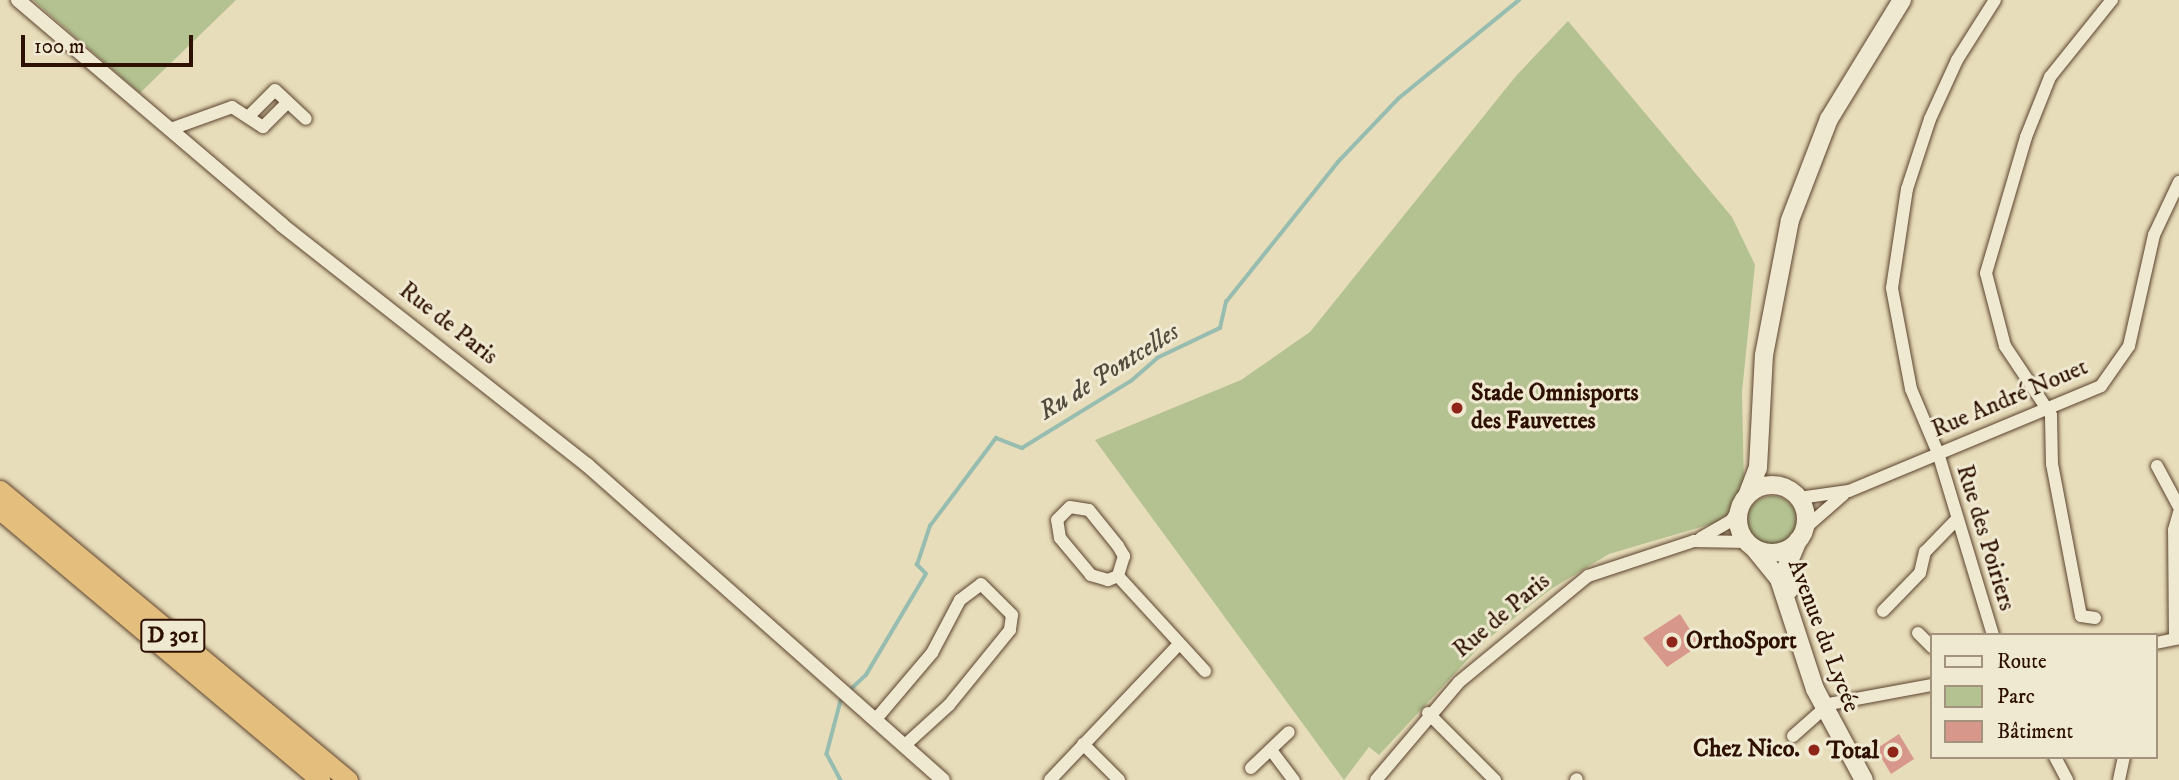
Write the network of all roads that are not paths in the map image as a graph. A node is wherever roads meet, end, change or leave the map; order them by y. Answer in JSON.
{"nodes":[{"id":1,"x":18,"y":0,"type":"edge"},
{"id":2,"x":1902,"y":0,"type":"edge"},
{"id":3,"x":1995,"y":0,"type":"edge"},
{"id":4,"x":2112,"y":0,"type":"edge"},
{"id":5,"x":306,"y":119,"type":"dead end"},
{"id":6,"x":171,"y":129,"type":"junction"},
{"id":7,"x":2179,"y":182,"type":"edge"},
{"id":8,"x":2047,"y":410,"type":"junction"},
{"id":9,"x":1762,"y":438,"type":"junction"},
{"id":10,"x":1938,"y":453,"type":"junction"},
{"id":11,"x":2157,"y":466,"type":"dead end"},
{"id":12,"x":0,"y":478,"type":"edge"},
{"id":13,"x":1783,"y":487,"type":"junction"},
{"id":14,"x":0,"y":490,"type":"edge"},
{"id":15,"x":1849,"y":491,"type":"junction"},
{"id":16,"x":1799,"y":498,"type":"junction"},
{"id":17,"x":1744,"y":501,"type":"junction"},
{"id":18,"x":2179,"y":507,"type":"edge"},
{"id":19,"x":0,"y":510,"type":"edge"},
{"id":20,"x":2179,"y":513,"type":"edge"},
{"id":21,"x":1957,"y":519,"type":"junction"},
{"id":22,"x":0,"y":528,"type":"edge"},
{"id":23,"x":1801,"y":535,"type":"junction"},
{"id":24,"x":1694,"y":541,"type":"junction"},
{"id":25,"x":1751,"y":545,"type":"junction"},
{"id":26,"x":80,"y":560,"type":"junction"},
{"id":27,"x":1118,"y":576,"type":"junction"},
{"id":28,"x":1883,"y":611,"type":"dead end"},
{"id":29,"x":2095,"y":618,"type":"dead end"},
{"id":30,"x":138,"y":627,"type":"junction"},
{"id":31,"x":1918,"y":633,"type":"dead end"},
{"id":32,"x":1992,"y":633,"type":"edge"},
{"id":33,"x":2177,"y":638,"type":"edge"},
{"id":34,"x":2158,"y":643,"type":"edge"},
{"id":35,"x":1930,"y":645,"type":"edge"},
{"id":36,"x":1177,"y":646,"type":"junction"},
{"id":37,"x":1205,"y":671,"type":"dead end"},
{"id":38,"x":1930,"y":685,"type":"edge"},
{"id":39,"x":1826,"y":705,"type":"junction"},
{"id":40,"x":1428,"y":713,"type":"junction"},
{"id":41,"x":876,"y":719,"type":"junction"},
{"id":42,"x":1289,"y":732,"type":"dead end"},
{"id":43,"x":1793,"y":736,"type":"dead end"},
{"id":44,"x":1083,"y":744,"type":"junction"},
{"id":45,"x":905,"y":746,"type":"junction"},
{"id":46,"x":1271,"y":750,"type":"junction"},
{"id":47,"x":2056,"y":759,"type":"edge"},
{"id":48,"x":2124,"y":759,"type":"edge"},
{"id":49,"x":1251,"y":768,"type":"dead end"},
{"id":50,"x":321,"y":780,"type":"edge"},
{"id":51,"x":348,"y":780,"type":"edge"},
{"id":52,"x":943,"y":780,"type":"edge"},
{"id":53,"x":1050,"y":780,"type":"edge"},
{"id":54,"x":1119,"y":780,"type":"edge"},
{"id":55,"x":1294,"y":780,"type":"edge"},
{"id":56,"x":1376,"y":780,"type":"edge"},
{"id":57,"x":1495,"y":780,"type":"edge"},
{"id":58,"x":1866,"y":780,"type":"edge"},
{"id":59,"x":2067,"y":780,"type":"edge"},
{"id":60,"x":2119,"y":780,"type":"edge"}],
"edges":[{"from":1,"to":6,"type":"street","name":"Rue de Paris"},
{"from":2,"to":9,"type":"main road"},
{"from":3,"to":10,"type":"street","name":"Rue des Poiriers"},
{"from":4,"to":8,"type":"street"},
{"from":5,"to":6,"type":"street"},
{"from":6,"to":41,"type":"street","name":"Rue de Paris"},
{"from":7,"to":8,"type":"street","name":"Rue André Nouet"},
{"from":8,"to":10,"type":"street","name":"Rue André Nouet"},
{"from":8,"to":29,"type":"street"},
{"from":9,"to":13,"type":"main road"},
{"from":9,"to":17,"type":"main road"},
{"from":10,"to":15,"type":"street","name":"Rue André Nouet"},
{"from":10,"to":21,"type":"street","name":"Rue des Poiriers"},
{"from":11,"to":18,"type":"street"},
{"from":12,"to":26,"type":"highway"},
{"from":13,"to":16,"type":"main road"},
{"from":13,"to":17,"type":"main road"},
{"from":14,"to":26,"type":"highway","number":"D 301"},
{"from":15,"to":16,"type":"street","name":"Rue André Nouet"},
{"from":15,"to":23,"type":"street","name":"Rue André Nouet"},
{"from":16,"to":23,"type":"main road"},
{"from":17,"to":24,"type":"street","name":"Rue de Paris"},
{"from":17,"to":25,"type":"main road"},
{"from":19,"to":30,"type":"highway","number":"D 301"},
{"from":20,"to":33,"type":"street"},
{"from":21,"to":28,"type":"street"},
{"from":21,"to":32,"type":"street","name":"Rue des Poiriers"},
{"from":22,"to":30,"type":"highway"},
{"from":23,"to":25,"type":"main road"},
{"from":23,"to":39,"type":"main road","name":"Avenue du Lycée"},
{"from":24,"to":25,"type":"street","name":"Rue de Paris"},
{"from":24,"to":40,"type":"street","name":"Rue de Paris"},
{"from":25,"to":39,"type":"main road","name":"Avenue du Lycée"},
{"from":26,"to":51,"type":"highway","number":"D 301"},
{"from":27,"to":27,"type":"street"},
{"from":27,"to":36,"type":"street"},
{"from":30,"to":50,"type":"highway","number":"D 301"},
{"from":31,"to":35,"type":"street"},
{"from":33,"to":34,"type":"street"},
{"from":36,"to":37,"type":"street"},
{"from":36,"to":44,"type":"street"},
{"from":38,"to":39,"type":"street"},
{"from":39,"to":43,"type":"street"},
{"from":39,"to":58,"type":"main road","name":"Avenue du Lycée"},
{"from":40,"to":56,"type":"street","name":"Rue de Paris"},
{"from":40,"to":57,"type":"street"},
{"from":41,"to":45,"type":"street","name":"Rue de Paris"},
{"from":41,"to":45,"type":"street"},
{"from":42,"to":46,"type":"street"},
{"from":44,"to":53,"type":"street"},
{"from":44,"to":54,"type":"street"},
{"from":45,"to":52,"type":"street","name":"Rue de Paris"},
{"from":46,"to":49,"type":"street"},
{"from":46,"to":55,"type":"street"},
{"from":47,"to":59,"type":"street"},
{"from":48,"to":60,"type":"street"}]}
